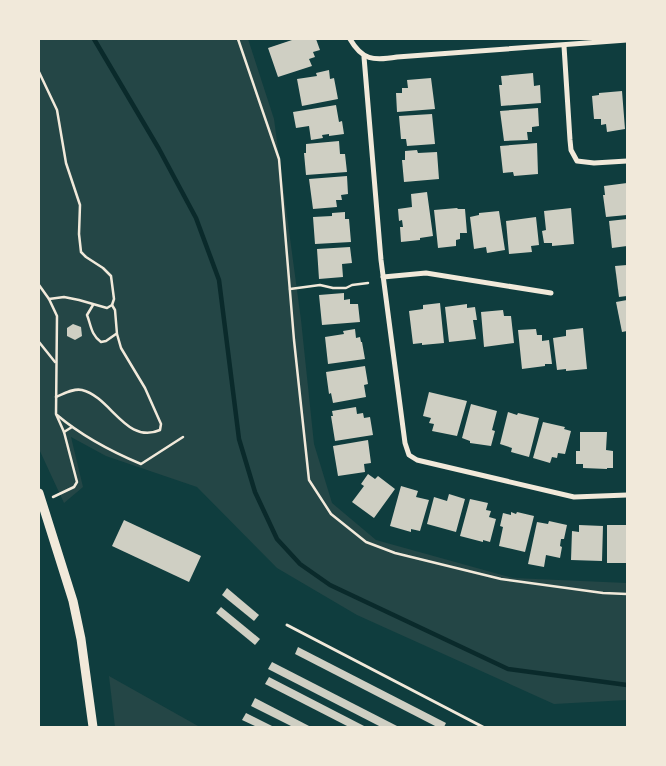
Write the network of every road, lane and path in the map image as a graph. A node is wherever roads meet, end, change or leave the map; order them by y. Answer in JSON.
{"nodes":[{"id":1,"x":238,"y":39,"type":"edge"},
{"id":2,"x":350,"y":39,"type":"edge"},
{"id":3,"x":627,"y":40,"type":"edge"},
{"id":4,"x":564,"y":46,"type":"junction"},
{"id":5,"x":364,"y":57,"type":"junction"},
{"id":6,"x":39,"y":72,"type":"edge"},
{"id":7,"x":627,"y":161,"type":"edge"},
{"id":8,"x":383,"y":277,"type":"junction"},
{"id":9,"x":368,"y":283,"type":"dead end"},
{"id":10,"x":39,"y":285,"type":"edge"},
{"id":11,"x":290,"y":289,"type":"junction"},
{"id":12,"x":551,"y":293,"type":"dead end"},
{"id":13,"x":49,"y":299,"type":"junction"},
{"id":14,"x":93,"y":305,"type":"junction"},
{"id":15,"x":112,"y":305,"type":"junction"},
{"id":16,"x":117,"y":334,"type":"junction"},
{"id":17,"x":39,"y":342,"type":"edge"},
{"id":18,"x":56,"y":363,"type":"junction"},
{"id":19,"x":56,"y":398,"type":"junction"},
{"id":20,"x":56,"y":414,"type":"junction"},
{"id":21,"x":72,"y":427,"type":"junction"},
{"id":22,"x":64,"y":432,"type":"junction"},
{"id":23,"x":183,"y":437,"type":"dead end"},
{"id":24,"x":627,"y":495,"type":"edge"},
{"id":25,"x":41,"y":497,"type":"edge"},
{"id":26,"x":627,"y":594,"type":"edge"},
{"id":27,"x":287,"y":625,"type":"dead end"},
{"id":28,"x":93,"y":727,"type":"edge"},
{"id":29,"x":483,"y":727,"type":"edge"}],
"edges":[{"from":1,"to":11,"type":"path"},
{"from":2,"to":5,"type":"street"},
{"from":3,"to":4,"type":"street"},
{"from":4,"to":5,"type":"street"},
{"from":4,"to":7,"type":"street"},
{"from":5,"to":8,"type":"street"},
{"from":6,"to":15,"type":"path"},
{"from":8,"to":12,"type":"street"},
{"from":8,"to":24,"type":"street"},
{"from":9,"to":11,"type":"path"},
{"from":10,"to":13,"type":"path"},
{"from":11,"to":26,"type":"path"},
{"from":13,"to":14,"type":"path"},
{"from":13,"to":18,"type":"path"},
{"from":14,"to":15,"type":"path"},
{"from":14,"to":16,"type":"path"},
{"from":15,"to":16,"type":"path"},
{"from":16,"to":19,"type":"path"},
{"from":17,"to":18,"type":"path"},
{"from":18,"to":19,"type":"path"},
{"from":19,"to":20,"type":"path"},
{"from":20,"to":21,"type":"path"},
{"from":20,"to":22,"type":"path"},
{"from":21,"to":22,"type":"path"},
{"from":21,"to":23,"type":"path"},
{"from":22,"to":25,"type":"path"},
{"from":25,"to":28,"type":"street"},
{"from":27,"to":29,"type":"lane"}]}
